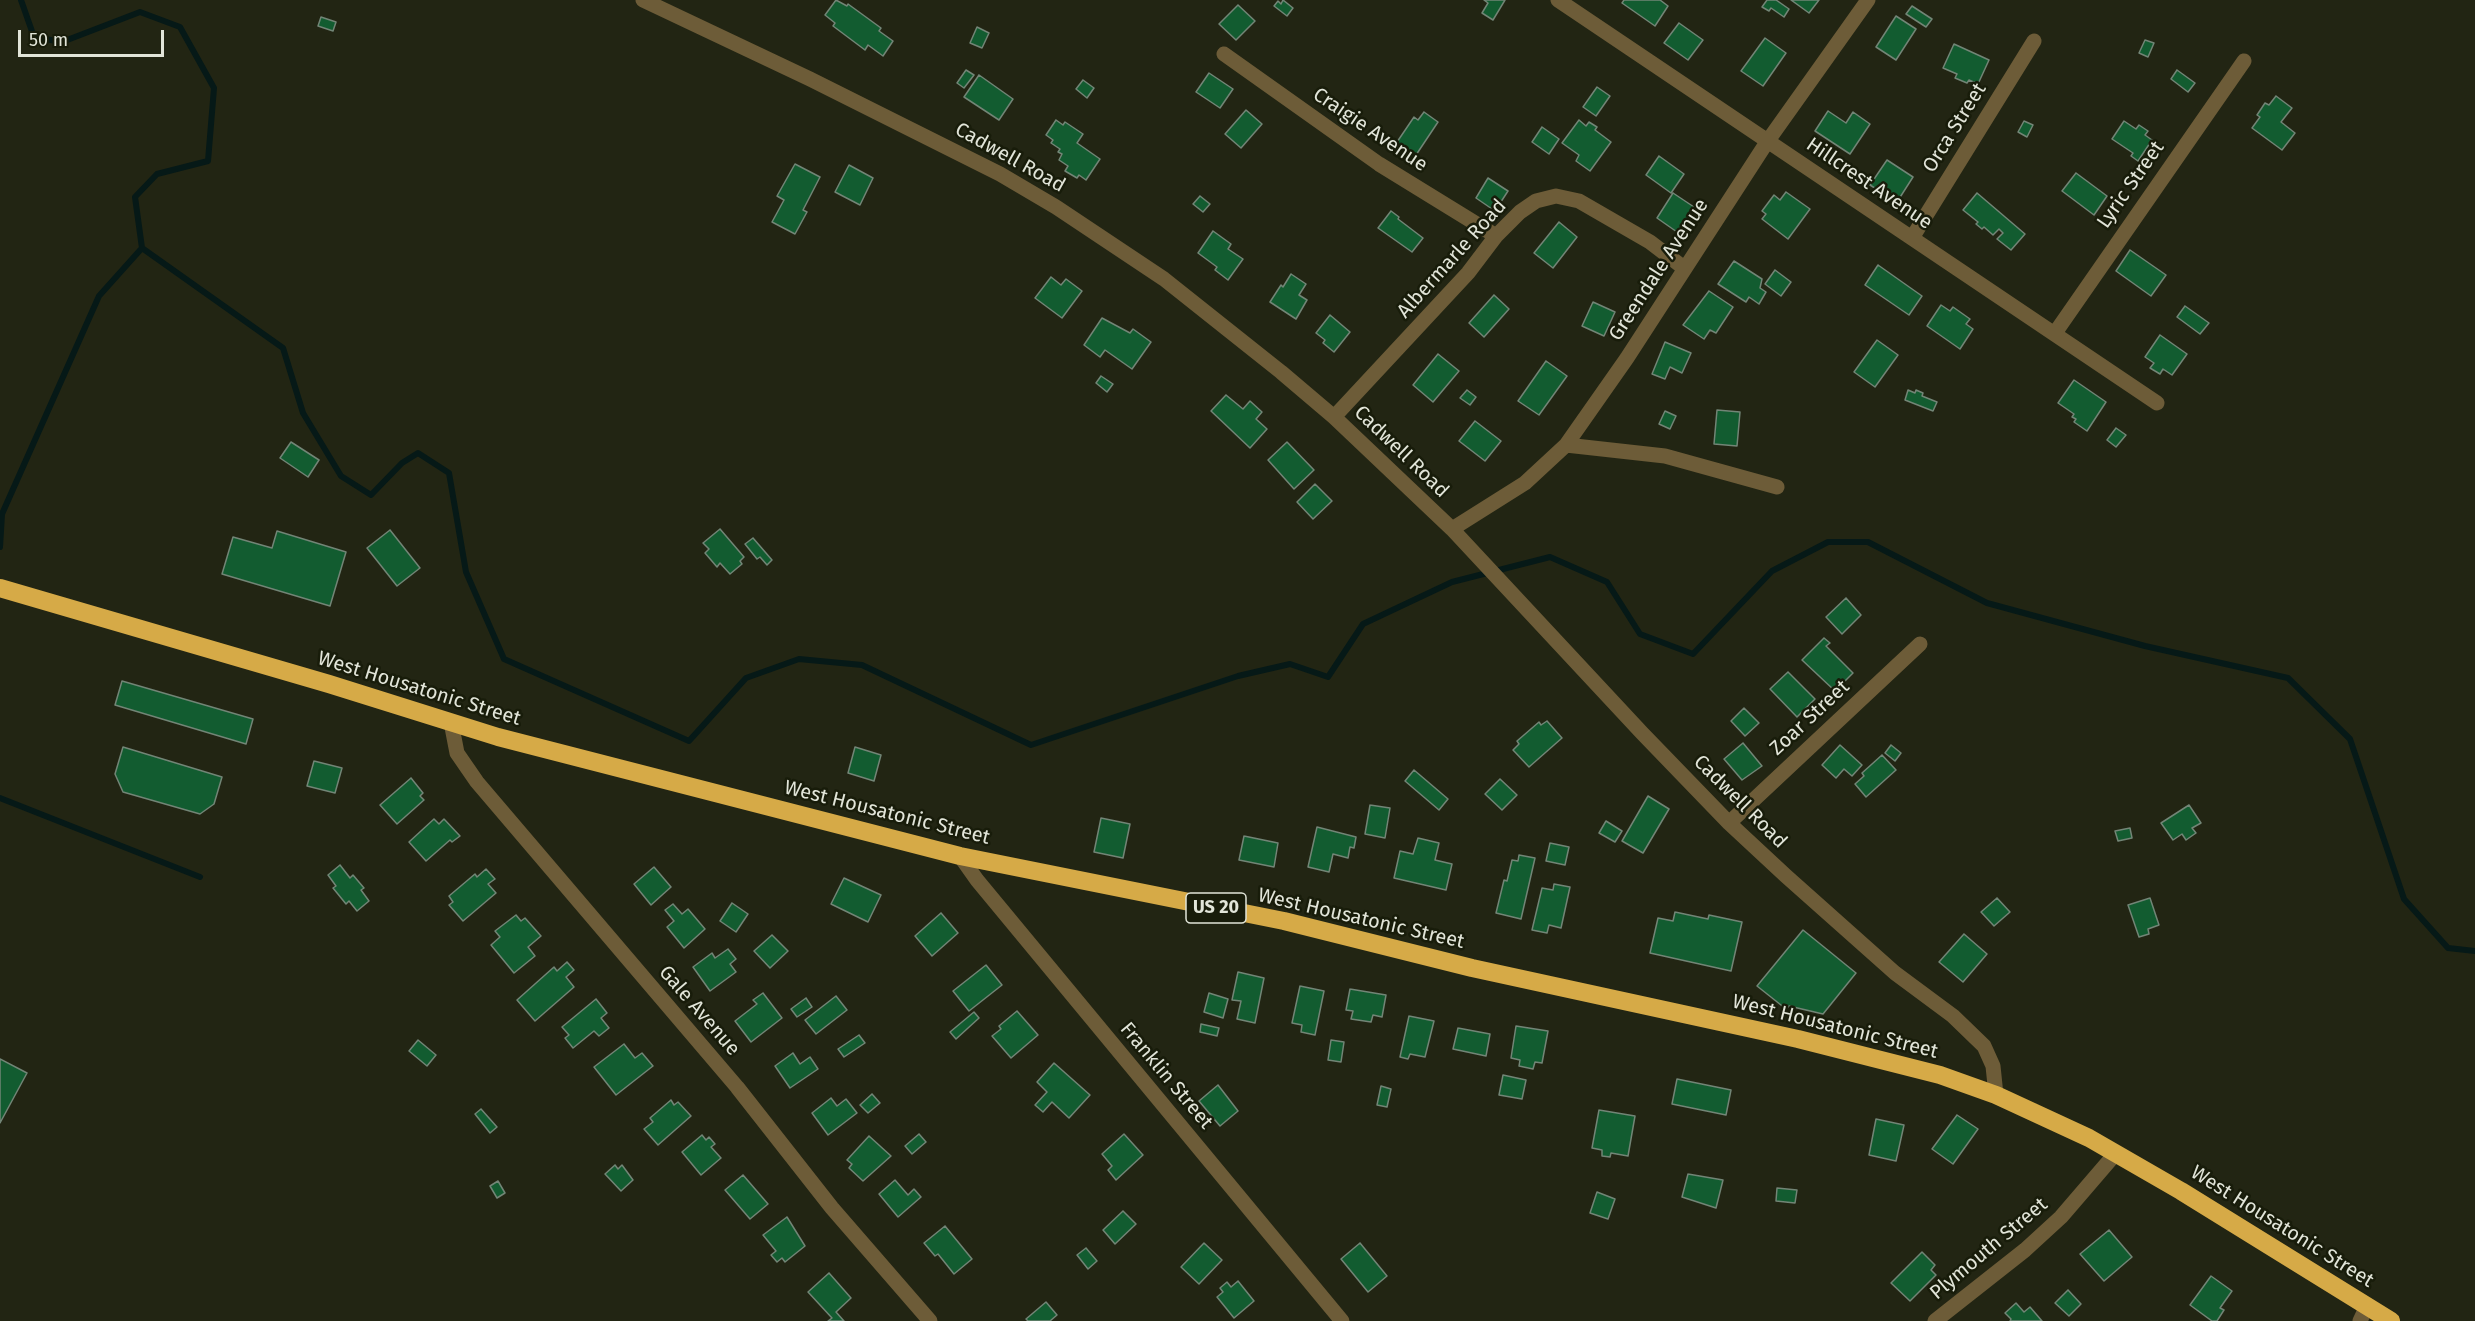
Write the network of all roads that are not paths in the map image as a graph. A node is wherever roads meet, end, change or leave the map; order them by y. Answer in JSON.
{"nodes":[{"id":1,"x":643,"y":0,"type":"edge"},
{"id":2,"x":1558,"y":0,"type":"edge"},
{"id":3,"x":1868,"y":0,"type":"edge"},
{"id":4,"x":2034,"y":41,"type":"dead end"},
{"id":5,"x":1224,"y":54,"type":"dead end"},
{"id":6,"x":2244,"y":61,"type":"dead end"},
{"id":7,"x":1767,"y":142,"type":"junction"},
{"id":8,"x":1496,"y":236,"type":"junction"},
{"id":9,"x":1912,"y":238,"type":"junction"},
{"id":10,"x":1684,"y":268,"type":"junction"},
{"id":11,"x":2055,"y":333,"type":"junction"},
{"id":12,"x":2157,"y":403,"type":"dead end"},
{"id":13,"x":1334,"y":417,"type":"junction"},
{"id":14,"x":1566,"y":446,"type":"junction"},
{"id":15,"x":1777,"y":487,"type":"dead end"},
{"id":16,"x":1452,"y":530,"type":"junction"},
{"id":17,"x":0,"y":588,"type":"edge"},
{"id":18,"x":1920,"y":644,"type":"dead end"},
{"id":19,"x":451,"y":722,"type":"junction"},
{"id":20,"x":1730,"y":823,"type":"junction"},
{"id":21,"x":960,"y":856,"type":"junction"},
{"id":22,"x":1996,"y":1095,"type":"junction"},
{"id":23,"x":2116,"y":1153,"type":"junction"},
{"id":24,"x":2364,"y":1314,"type":"edge"},
{"id":25,"x":930,"y":1321,"type":"edge"},
{"id":26,"x":1342,"y":1321,"type":"edge"},
{"id":27,"x":1935,"y":1321,"type":"edge"},
{"id":28,"x":2391,"y":1321,"type":"edge"}],
"edges":[{"from":1,"to":13,"type":"street","name":"Cadwell Road"},
{"from":2,"to":7,"type":"street","name":"Hillcrest Avenue"},
{"from":3,"to":7,"type":"street","name":"Greendale Avenue"},
{"from":4,"to":9,"type":"street","name":"Orca Street"},
{"from":5,"to":8,"type":"street","name":"Craigie Avenue"},
{"from":6,"to":11,"type":"street","name":"Lyric Street"},
{"from":7,"to":9,"type":"street","name":"Hillcrest Avenue"},
{"from":7,"to":10,"type":"street","name":"Greendale Avenue"},
{"from":8,"to":10,"type":"street","name":"Albermarle Road"},
{"from":8,"to":13,"type":"street","name":"Albermarle Road"},
{"from":9,"to":11,"type":"street","name":"Hillcrest Avenue"},
{"from":10,"to":14,"type":"street","name":"Greendale Avenue"},
{"from":11,"to":12,"type":"street","name":"Hillcrest Avenue"},
{"from":13,"to":16,"type":"street","name":"Cadwell Road"},
{"from":14,"to":15,"type":"street"},
{"from":14,"to":16,"type":"street","name":"Greendale Avenue"},
{"from":16,"to":20,"type":"street","name":"Cadwell Road"},
{"from":17,"to":19,"type":"highway","name":"West Housatonic Street","number":"US 20"},
{"from":18,"to":20,"type":"street","name":"Zoar Street"},
{"from":19,"to":21,"type":"highway","name":"West Housatonic Street","number":"US 20"},
{"from":19,"to":25,"type":"street","name":"Gale Avenue"},
{"from":20,"to":22,"type":"street","name":"Cadwell Road"},
{"from":21,"to":22,"type":"highway","name":"West Housatonic Street","number":"US 20"},
{"from":21,"to":26,"type":"street","name":"Franklin Street"},
{"from":22,"to":23,"type":"highway","name":"West Housatonic Street","number":"US 20"},
{"from":23,"to":24,"type":"highway","name":"West Housatonic Street","number":"US 20"},
{"from":23,"to":27,"type":"street","name":"Plymouth Street"},
{"from":24,"to":28,"type":"highway","name":"West Housatonic Street","number":"US 20"}]}
